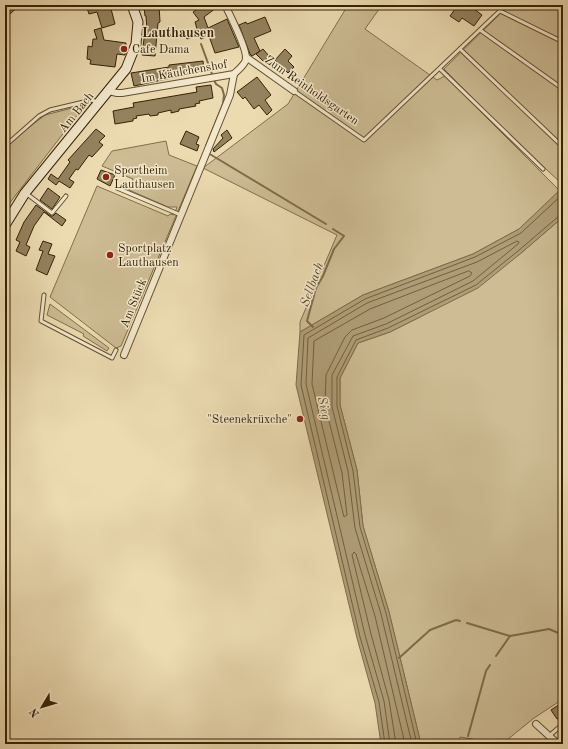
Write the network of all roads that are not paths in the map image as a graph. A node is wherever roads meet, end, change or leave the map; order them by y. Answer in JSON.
{"nodes":[{"id":1,"x":132,"y":5,"type":"edge"},
{"id":2,"x":225,"y":5,"type":"edge"},
{"id":3,"x":506,"y":5,"type":"edge"},
{"id":4,"x":500,"y":10,"type":"junction"},
{"id":5,"x":480,"y":30,"type":"junction"},
{"id":6,"x":563,"y":42,"type":"edge"},
{"id":7,"x":460,"y":49,"type":"junction"},
{"id":8,"x":246,"y":57,"type":"junction"},
{"id":9,"x":440,"y":69,"type":"junction"},
{"id":10,"x":234,"y":74,"type":"junction"},
{"id":11,"x":563,"y":89,"type":"edge"},
{"id":12,"x":109,"y":91,"type":"junction"},
{"id":13,"x":294,"y":91,"type":"joint"},
{"id":14,"x":100,"y":102,"type":"junction"},
{"id":15,"x":5,"y":146,"type":"edge"},
{"id":16,"x":563,"y":147,"type":"edge"},
{"id":17,"x":543,"y":169,"type":"dead end"},
{"id":18,"x":117,"y":188,"type":"dead end"},
{"id":19,"x":25,"y":193,"type":"junction"},
{"id":20,"x":66,"y":196,"type":"dead end"},
{"id":21,"x":181,"y":214,"type":"junction"},
{"id":22,"x":5,"y":225,"type":"edge"},
{"id":23,"x":44,"y":295,"type":"dead end"},
{"id":24,"x":116,"y":350,"type":"dead end"},
{"id":25,"x":124,"y":355,"type":"dead end"},
{"id":26,"x":536,"y":724,"type":"dead end"},
{"id":27,"x":563,"y":724,"type":"edge"},
{"id":28,"x":549,"y":736,"type":"junction"},
{"id":29,"x":558,"y":744,"type":"edge"}],
"edges":[{"from":1,"to":12,"type":"street","name":"Am Bach"},
{"from":2,"to":8,"type":"street"},
{"from":3,"to":4,"type":"lane"},
{"from":4,"to":5,"type":"lane"},
{"from":4,"to":6,"type":"lane"},
{"from":5,"to":7,"type":"lane"},
{"from":5,"to":11,"type":"lane"},
{"from":7,"to":9,"type":"lane"},
{"from":7,"to":16,"type":"lane"},
{"from":8,"to":10,"type":"street","name":"Im Käulchenshof"},
{"from":8,"to":13,"type":"street","name":"Zum Reinholdsgarten"},
{"from":9,"to":13,"type":"lane","name":"Zum Reinholdsgarten"},
{"from":9,"to":17,"type":"lane"},
{"from":10,"to":12,"type":"street","name":"Im Käulchenshof"},
{"from":10,"to":21,"type":"street","name":"Am Stück"},
{"from":12,"to":14,"type":"street","name":"Am Bach"},
{"from":14,"to":15,"type":"lane"},
{"from":14,"to":19,"type":"street","name":"Am Bach"},
{"from":18,"to":21,"type":"lane"},
{"from":19,"to":20,"type":"lane"},
{"from":19,"to":22,"type":"street","name":"Am Bach"},
{"from":21,"to":25,"type":"street","name":"Am Stück"},
{"from":23,"to":24,"type":"lane"},
{"from":26,"to":28,"type":"street"},
{"from":27,"to":28,"type":"lane"},
{"from":28,"to":29,"type":"street"}]}
